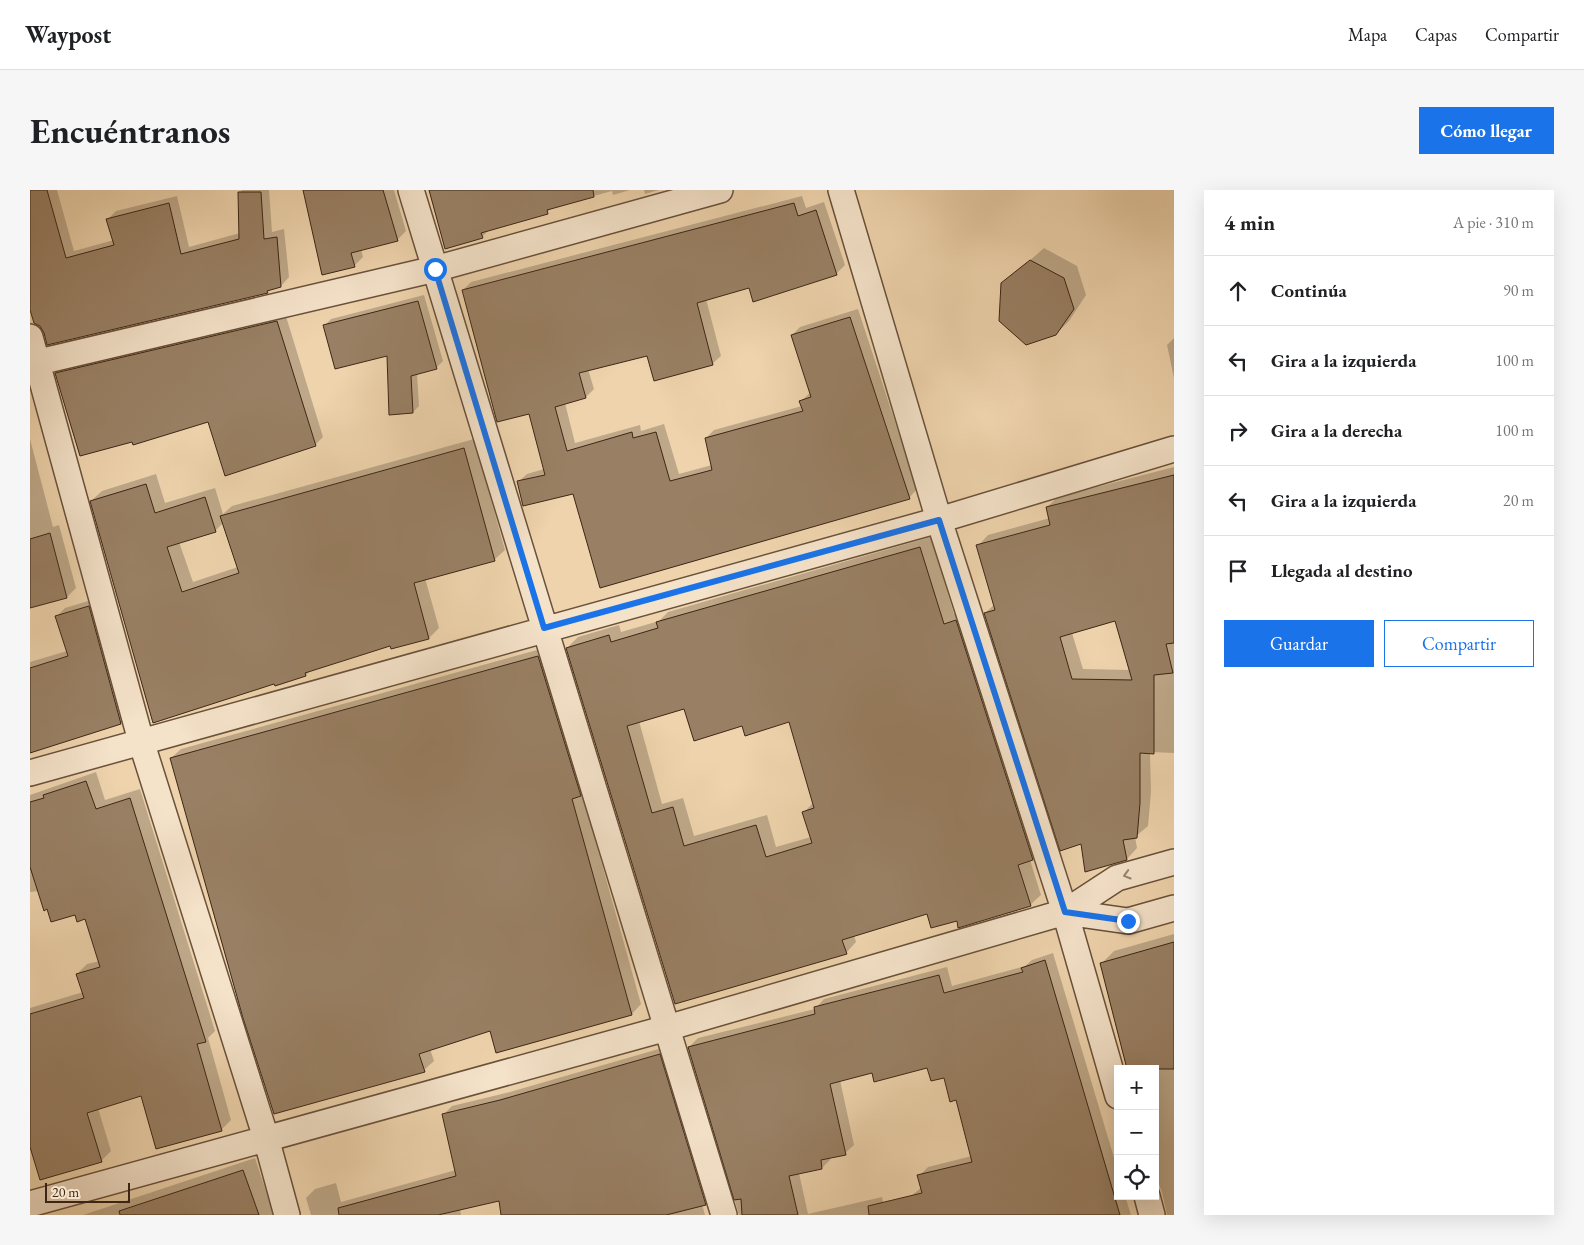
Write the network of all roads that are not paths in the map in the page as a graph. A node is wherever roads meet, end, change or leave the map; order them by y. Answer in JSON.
{"nodes":[{"id":1,"x":411,"y":190,"type":"edge"},
{"id":2,"x":720,"y":190,"type":"edge"},
{"id":3,"x":841,"y":190,"type":"edge"},
{"id":4,"x":435,"y":269,"type":"junction"},
{"id":5,"x":30,"y":337,"type":"edge"},
{"id":6,"x":34,"y":363,"type":"edge"},
{"id":7,"x":1174,"y":449,"type":"edge"},
{"id":8,"x":939,"y":520,"type":"junction"},
{"id":9,"x":544,"y":628,"type":"junction"},
{"id":10,"x":141,"y":741,"type":"junction"},
{"id":11,"x":30,"y":772,"type":"edge"},
{"id":12,"x":1174,"y":862,"type":"edge"},
{"id":13,"x":1174,"y":908,"type":"edge"},
{"id":14,"x":1065,"y":912,"type":"junction"},
{"id":15,"x":668,"y":1028,"type":"junction"},
{"id":16,"x":1114,"y":1082,"type":"edge"},
{"id":17,"x":266,"y":1138,"type":"junction"},
{"id":18,"x":1147,"y":1200,"type":"edge"},
{"id":19,"x":30,"y":1204,"type":"edge"},
{"id":20,"x":287,"y":1215,"type":"edge"},
{"id":21,"x":724,"y":1215,"type":"edge"},
{"id":22,"x":1152,"y":1215,"type":"edge"}],
"edges":[{"from":1,"to":4,"type":"street"},
{"from":2,"to":4,"type":"street"},
{"from":3,"to":8,"type":"street"},
{"from":4,"to":6,"type":"street"},
{"from":4,"to":9,"type":"street"},
{"from":5,"to":6,"type":"street"},
{"from":6,"to":10,"type":"street"},
{"from":7,"to":8,"type":"street"},
{"from":8,"to":9,"type":"street"},
{"from":8,"to":14,"type":"street"},
{"from":9,"to":10,"type":"street"},
{"from":9,"to":15,"type":"street"},
{"from":10,"to":11,"type":"street"},
{"from":10,"to":17,"type":"street"},
{"from":12,"to":14,"type":"street","one_way":true},
{"from":13,"to":14,"type":"street"},
{"from":14,"to":15,"type":"street"},
{"from":14,"to":16,"type":"street"},
{"from":15,"to":17,"type":"street"},
{"from":15,"to":21,"type":"street"},
{"from":17,"to":19,"type":"street"},
{"from":17,"to":20,"type":"street"},
{"from":18,"to":22,"type":"street"}]}
